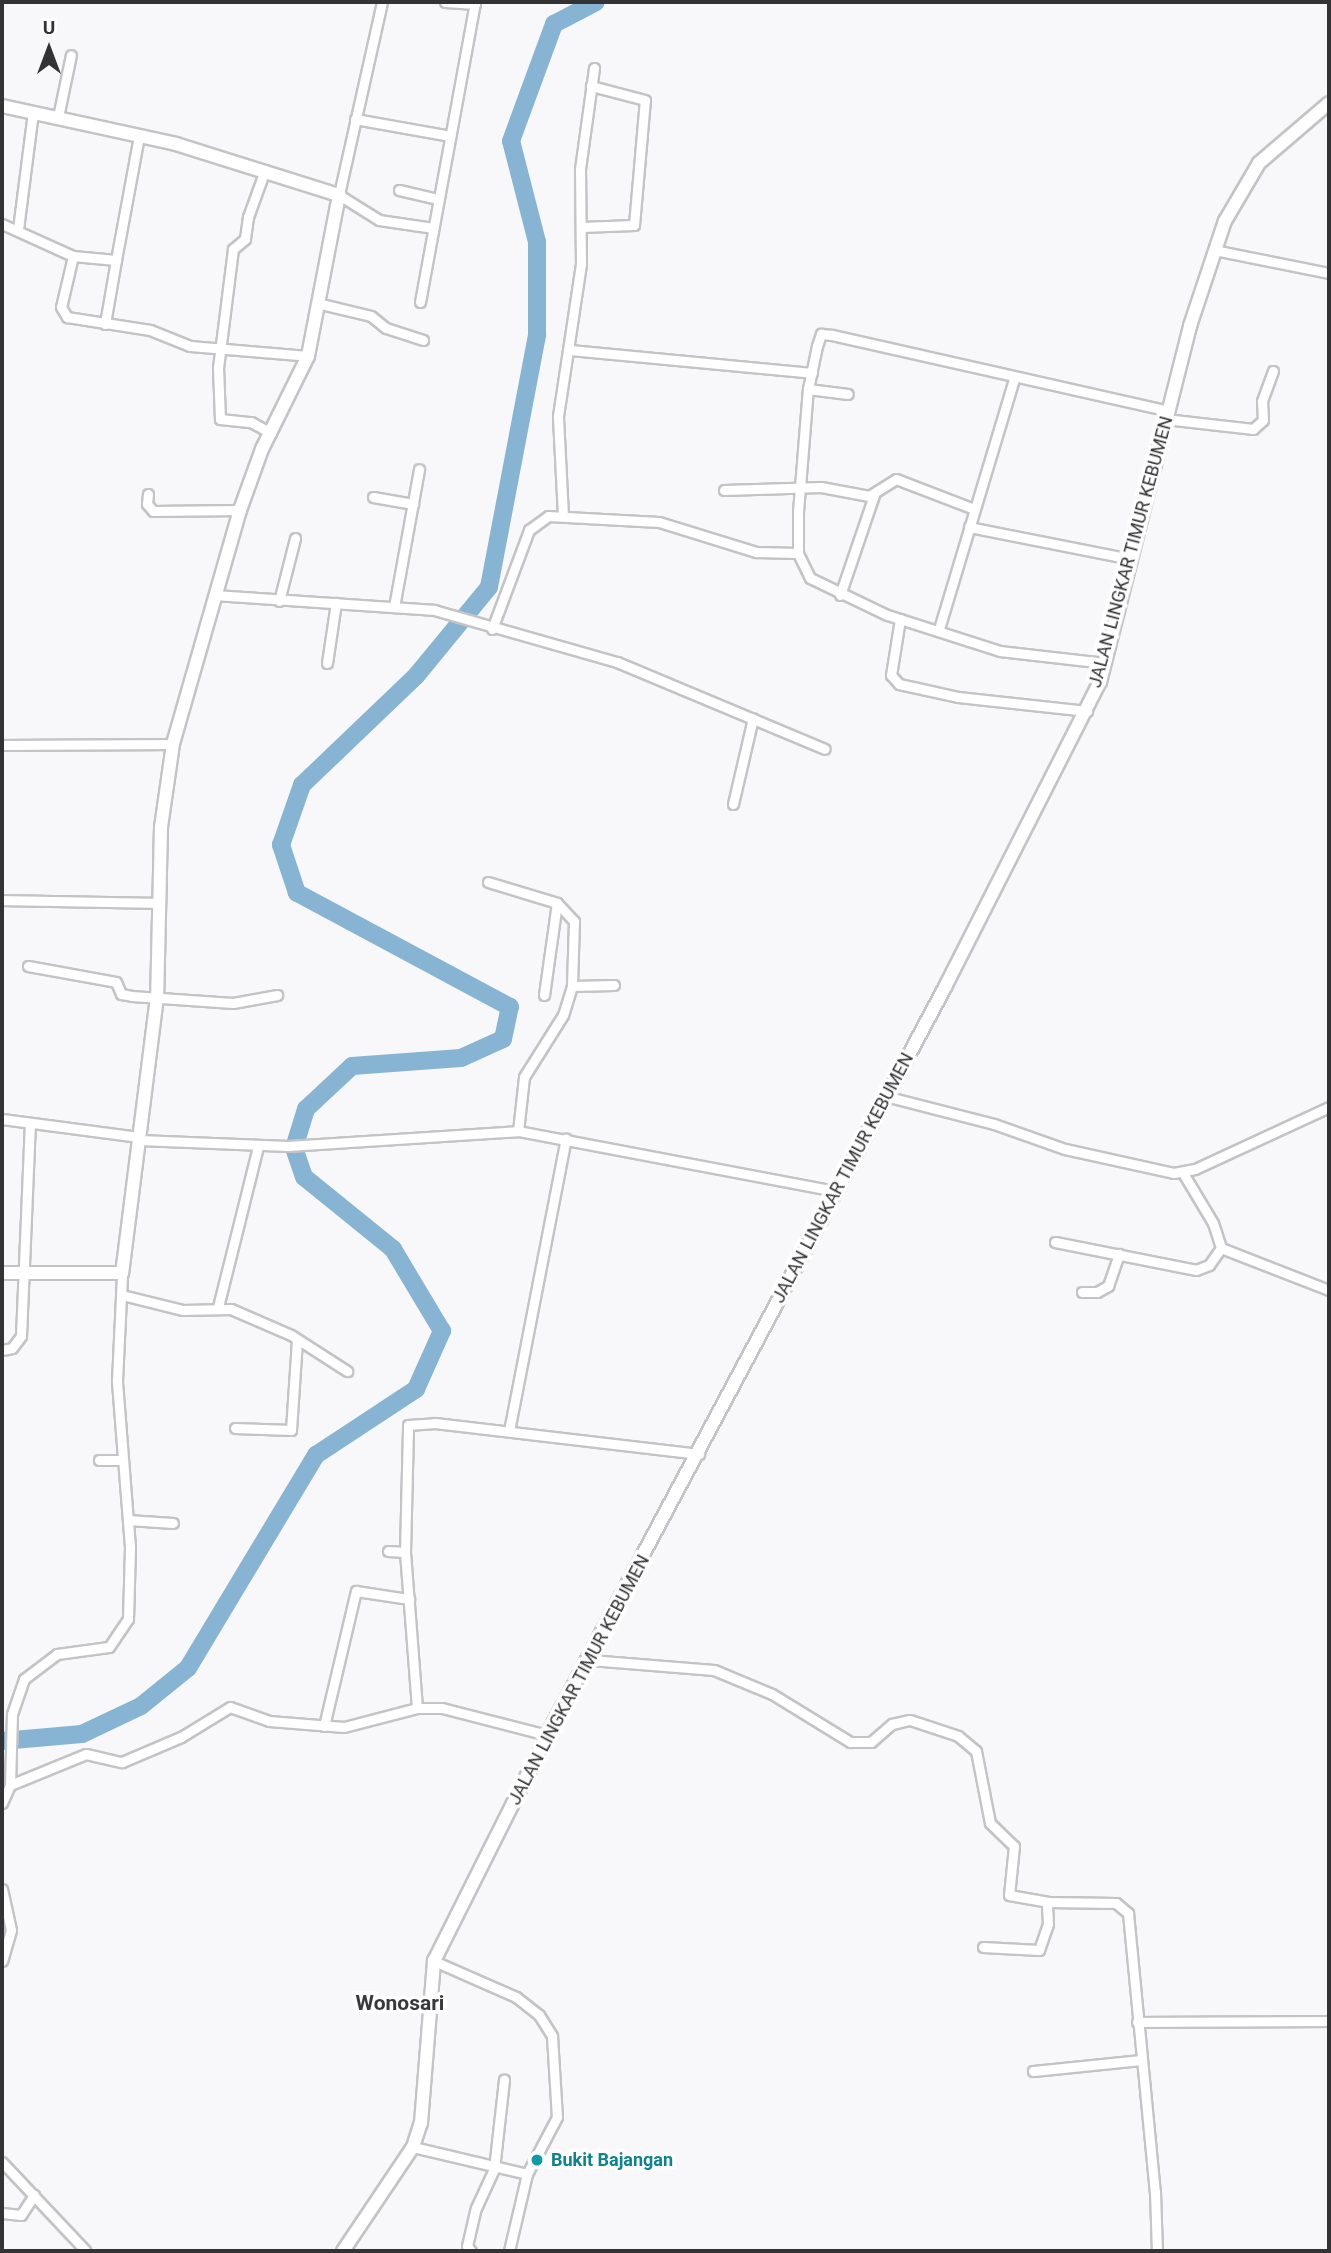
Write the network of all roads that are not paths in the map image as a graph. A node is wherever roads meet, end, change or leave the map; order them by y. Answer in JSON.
{"nodes":[{"id":1,"x":382,"y":2,"type":"edge"},
{"id":2,"x":445,"y":2,"type":"edge"},
{"id":3,"x":475,"y":3,"type":"edge"},
{"id":4,"x":71,"y":55,"type":"dead end"},
{"id":5,"x":594,"y":68,"type":"dead end"},
{"id":6,"x":591,"y":86,"type":"junction"},
{"id":7,"x":1329,"y":103,"type":"edge"},
{"id":8,"x":2,"y":106,"type":"edge"},
{"id":9,"x":33,"y":112,"type":"junction"},
{"id":10,"x":58,"y":117,"type":"junction"},
{"id":11,"x":355,"y":119,"type":"junction"},
{"id":12,"x":139,"y":136,"type":"junction"},
{"id":13,"x":450,"y":136,"type":"junction"},
{"id":14,"x":265,"y":170,"type":"junction"},
{"id":15,"x":399,"y":190,"type":"dead end"},
{"id":16,"x":339,"y":195,"type":"junction"},
{"id":17,"x":438,"y":199,"type":"junction"},
{"id":18,"x":2,"y":224,"type":"edge"},
{"id":19,"x":581,"y":227,"type":"junction"},
{"id":20,"x":433,"y":228,"type":"junction"},
{"id":21,"x":18,"y":229,"type":"junction"},
{"id":22,"x":1214,"y":250,"type":"junction"},
{"id":23,"x":73,"y":257,"type":"junction"},
{"id":24,"x":117,"y":260,"type":"junction"},
{"id":25,"x":1329,"y":273,"type":"edge"},
{"id":26,"x":420,"y":302,"type":"dead end"},
{"id":27,"x":321,"y":304,"type":"junction"},
{"id":28,"x":105,"y":324,"type":"junction"},
{"id":29,"x":423,"y":340,"type":"dead end"},
{"id":30,"x":219,"y":347,"type":"junction"},
{"id":31,"x":570,"y":350,"type":"junction"},
{"id":32,"x":308,"y":356,"type":"junction"},
{"id":33,"x":1273,"y":371,"type":"dead end"},
{"id":34,"x":812,"y":373,"type":"junction"},
{"id":35,"x":1014,"y":379,"type":"junction"},
{"id":36,"x":808,"y":389,"type":"junction"},
{"id":37,"x":848,"y":394,"type":"dead end"},
{"id":38,"x":1167,"y":415,"type":"junction"},
{"id":39,"x":271,"y":432,"type":"junction"},
{"id":40,"x":419,"y":469,"type":"dead end"},
{"id":41,"x":724,"y":490,"type":"dead end"},
{"id":42,"x":799,"y":490,"type":"junction"},
{"id":43,"x":148,"y":494,"type":"dead end"},
{"id":44,"x":874,"y":495,"type":"junction"},
{"id":45,"x":373,"y":498,"type":"dead end"},
{"id":46,"x":413,"y":504,"type":"junction"},
{"id":47,"x":974,"y":509,"type":"junction"},
{"id":48,"x":240,"y":510,"type":"junction"},
{"id":49,"x":563,"y":516,"type":"junction"},
{"id":50,"x":969,"y":527,"type":"junction"},
{"id":51,"x":295,"y":538,"type":"dead end"},
{"id":52,"x":798,"y":553,"type":"junction"},
{"id":53,"x":1131,"y":559,"type":"junction"},
{"id":54,"x":215,"y":595,"type":"junction"},
{"id":55,"x":840,"y":595,"type":"junction"},
{"id":56,"x":279,"y":601,"type":"junction"},
{"id":57,"x":336,"y":603,"type":"junction"},
{"id":58,"x":394,"y":607,"type":"junction"},
{"id":59,"x":900,"y":619,"type":"junction"},
{"id":60,"x":489,"y":628,"type":"junction"},
{"id":61,"x":939,"y":629,"type":"junction"},
{"id":62,"x":327,"y":663,"type":"dead end"},
{"id":63,"x":1105,"y":663,"type":"junction"},
{"id":64,"x":1087,"y":711,"type":"junction"},
{"id":65,"x":753,"y":718,"type":"junction"},
{"id":66,"x":173,"y":744,"type":"junction"},
{"id":67,"x":2,"y":746,"type":"edge"},
{"id":68,"x":825,"y":750,"type":"dead end"},
{"id":69,"x":733,"y":804,"type":"dead end"},
{"id":70,"x":488,"y":882,"type":"dead end"},
{"id":71,"x":2,"y":900,"type":"edge"},
{"id":72,"x":158,"y":903,"type":"junction"},
{"id":73,"x":557,"y":903,"type":"junction"},
{"id":74,"x":28,"y":966,"type":"dead end"},
{"id":75,"x":614,"y":985,"type":"dead end"},
{"id":76,"x":572,"y":986,"type":"junction"},
{"id":77,"x":277,"y":995,"type":"dead end"},
{"id":78,"x":544,"y":995,"type":"dead end"},
{"id":79,"x":157,"y":997,"type":"junction"},
{"id":80,"x":885,"y":1096,"type":"junction"},
{"id":81,"x":1329,"y":1107,"type":"edge"},
{"id":82,"x":2,"y":1119,"type":"edge"},
{"id":83,"x":30,"y":1123,"type":"junction"},
{"id":84,"x":519,"y":1130,"type":"junction"},
{"id":85,"x":139,"y":1138,"type":"junction"},
{"id":86,"x":566,"y":1138,"type":"junction"},
{"id":87,"x":258,"y":1146,"type":"junction"},
{"id":88,"x":1183,"y":1173,"type":"junction"},
{"id":89,"x":835,"y":1191,"type":"junction"},
{"id":90,"x":1055,"y":1242,"type":"dead end"},
{"id":91,"x":1221,"y":1248,"type":"junction"},
{"id":92,"x":1119,"y":1254,"type":"junction"},
{"id":93,"x":2,"y":1273,"type":"edge"},
{"id":94,"x":122,"y":1273,"type":"junction"},
{"id":95,"x":21,"y":1274,"type":"junction"},
{"id":96,"x":1329,"y":1290,"type":"edge"},
{"id":97,"x":1082,"y":1292,"type":"dead end"},
{"id":98,"x":122,"y":1295,"type":"junction"},
{"id":99,"x":218,"y":1307,"type":"junction"},
{"id":100,"x":297,"y":1340,"type":"junction"},
{"id":101,"x":2,"y":1350,"type":"edge"},
{"id":102,"x":347,"y":1371,"type":"dead end"},
{"id":103,"x":235,"y":1428,"type":"dead end"},
{"id":104,"x":509,"y":1432,"type":"junction"},
{"id":105,"x":699,"y":1454,"type":"junction"},
{"id":106,"x":99,"y":1460,"type":"dead end"},
{"id":107,"x":123,"y":1460,"type":"junction"},
{"id":108,"x":128,"y":1520,"type":"junction"},
{"id":109,"x":173,"y":1523,"type":"dead end"},
{"id":110,"x":388,"y":1550,"type":"dead end"},
{"id":111,"x":405,"y":1552,"type":"junction"},
{"id":112,"x":409,"y":1599,"type":"junction"},
{"id":113,"x":590,"y":1660,"type":"junction"},
{"id":114,"x":417,"y":1708,"type":"junction"},
{"id":115,"x":324,"y":1726,"type":"junction"},
{"id":116,"x":547,"y":1735,"type":"junction"},
{"id":117,"x":9,"y":1781,"type":"junction"},
{"id":118,"x":2,"y":1803,"type":"edge"},
{"id":119,"x":2,"y":1889,"type":"edge"},
{"id":120,"x":1047,"y":1902,"type":"junction"},
{"id":121,"x":5,"y":1915,"type":"edge"},
{"id":122,"x":983,"y":1947,"type":"dead end"},
{"id":123,"x":2,"y":1961,"type":"edge"},
{"id":124,"x":434,"y":1961,"type":"junction"},
{"id":125,"x":1329,"y":2021,"type":"edge"},
{"id":126,"x":1137,"y":2022,"type":"junction"},
{"id":127,"x":1140,"y":2060,"type":"junction"},
{"id":128,"x":1033,"y":2071,"type":"dead end"},
{"id":129,"x":504,"y":2080,"type":"dead end"},
{"id":130,"x":413,"y":2147,"type":"junction"},
{"id":131,"x":2,"y":2162,"type":"edge"},
{"id":132,"x":494,"y":2169,"type":"junction"},
{"id":133,"x":527,"y":2174,"type":"junction"},
{"id":134,"x":34,"y":2195,"type":"junction"},
{"id":135,"x":2,"y":2213,"type":"edge"},
{"id":136,"x":86,"y":2251,"type":"edge"},
{"id":137,"x":343,"y":2251,"type":"edge"},
{"id":138,"x":471,"y":2251,"type":"edge"},
{"id":139,"x":509,"y":2251,"type":"edge"},
{"id":140,"x":1157,"y":2251,"type":"edge"}],
"edges":[{"from":1,"to":11,"type":"street"},
{"from":2,"to":3,"type":"street"},
{"from":3,"to":13,"type":"street"},
{"from":4,"to":10,"type":"street"},
{"from":5,"to":6,"type":"street"},
{"from":6,"to":19,"type":"street"},
{"from":6,"to":19,"type":"street"},
{"from":7,"to":22,"type":"main road","name":"JALAN LINGKAR TIMUR KEBUMEN"},
{"from":8,"to":9,"type":"main road"},
{"from":9,"to":10,"type":"main road"},
{"from":9,"to":21,"type":"street"},
{"from":10,"to":12,"type":"main road"},
{"from":11,"to":13,"type":"street"},
{"from":11,"to":16,"type":"street"},
{"from":12,"to":14,"type":"main road"},
{"from":12,"to":24,"type":"street"},
{"from":13,"to":17,"type":"street"},
{"from":14,"to":16,"type":"main road"},
{"from":14,"to":30,"type":"street"},
{"from":15,"to":17,"type":"street"},
{"from":16,"to":20,"type":"street"},
{"from":16,"to":27,"type":"main road"},
{"from":17,"to":20,"type":"street"},
{"from":18,"to":21,"type":"street"},
{"from":19,"to":31,"type":"street"},
{"from":20,"to":26,"type":"street"},
{"from":21,"to":23,"type":"street"},
{"from":22,"to":25,"type":"street"},
{"from":22,"to":38,"type":"main road","name":"JALAN LINGKAR TIMUR KEBUMEN"},
{"from":23,"to":24,"type":"street"},
{"from":23,"to":28,"type":"street"},
{"from":24,"to":28,"type":"street"},
{"from":27,"to":29,"type":"street"},
{"from":27,"to":32,"type":"main road"},
{"from":28,"to":30,"type":"street"},
{"from":30,"to":32,"type":"street"},
{"from":30,"to":39,"type":"street"},
{"from":31,"to":34,"type":"street"},
{"from":31,"to":49,"type":"street"},
{"from":32,"to":39,"type":"main road"},
{"from":33,"to":38,"type":"street"},
{"from":34,"to":35,"type":"street"},
{"from":34,"to":36,"type":"street"},
{"from":35,"to":38,"type":"street"},
{"from":35,"to":47,"type":"street"},
{"from":36,"to":37,"type":"street"},
{"from":36,"to":42,"type":"street"},
{"from":38,"to":53,"type":"main road","name":"JALAN LINGKAR TIMUR KEBUMEN"},
{"from":39,"to":48,"type":"main road"},
{"from":40,"to":46,"type":"street"},
{"from":41,"to":42,"type":"street"},
{"from":42,"to":44,"type":"street"},
{"from":42,"to":52,"type":"street"},
{"from":43,"to":48,"type":"street"},
{"from":44,"to":47,"type":"street"},
{"from":44,"to":55,"type":"street"},
{"from":45,"to":46,"type":"street"},
{"from":46,"to":58,"type":"street"},
{"from":47,"to":50,"type":"street"},
{"from":48,"to":54,"type":"main road"},
{"from":49,"to":52,"type":"street"},
{"from":49,"to":60,"type":"street"},
{"from":50,"to":53,"type":"street"},
{"from":50,"to":61,"type":"street"},
{"from":51,"to":56,"type":"street"},
{"from":52,"to":55,"type":"street"},
{"from":53,"to":63,"type":"main road","name":"JALAN LINGKAR TIMUR KEBUMEN"},
{"from":54,"to":56,"type":"street"},
{"from":54,"to":66,"type":"main road"},
{"from":55,"to":59,"type":"street"},
{"from":56,"to":57,"type":"street"},
{"from":57,"to":58,"type":"street"},
{"from":57,"to":62,"type":"street"},
{"from":58,"to":60,"type":"street"},
{"from":59,"to":61,"type":"street"},
{"from":59,"to":64,"type":"street"},
{"from":60,"to":65,"type":"street"},
{"from":61,"to":63,"type":"street"},
{"from":63,"to":64,"type":"main road","name":"JALAN LINGKAR TIMUR KEBUMEN"},
{"from":64,"to":80,"type":"main road","name":"JALAN LINGKAR TIMUR KEBUMEN"},
{"from":65,"to":68,"type":"street"},
{"from":65,"to":69,"type":"street"},
{"from":66,"to":67,"type":"street"},
{"from":66,"to":72,"type":"main road"},
{"from":70,"to":73,"type":"street"},
{"from":71,"to":72,"type":"street"},
{"from":72,"to":79,"type":"main road"},
{"from":73,"to":76,"type":"street"},
{"from":73,"to":78,"type":"street"},
{"from":74,"to":79,"type":"street"},
{"from":75,"to":76,"type":"street"},
{"from":76,"to":84,"type":"street"},
{"from":77,"to":79,"type":"street"},
{"from":79,"to":85,"type":"main road"},
{"from":80,"to":88,"type":"street"},
{"from":80,"to":89,"type":"main road","name":"JALAN LINGKAR TIMUR KEBUMEN"},
{"from":81,"to":88,"type":"street"},
{"from":82,"to":83,"type":"street"},
{"from":83,"to":85,"type":"street"},
{"from":83,"to":95,"type":"street"},
{"from":84,"to":86,"type":"street"},
{"from":84,"to":87,"type":"street"},
{"from":85,"to":87,"type":"street"},
{"from":85,"to":94,"type":"main road"},
{"from":86,"to":89,"type":"street"},
{"from":86,"to":104,"type":"street"},
{"from":87,"to":99,"type":"street"},
{"from":88,"to":91,"type":"street"},
{"from":89,"to":105,"type":"main road","name":"JALAN LINGKAR TIMUR KEBUMEN"},
{"from":90,"to":92,"type":"street"},
{"from":91,"to":92,"type":"street"},
{"from":91,"to":96,"type":"street"},
{"from":92,"to":97,"type":"street"},
{"from":93,"to":95,"type":"main road"},
{"from":94,"to":95,"type":"main road"},
{"from":94,"to":98,"type":"street"},
{"from":95,"to":101,"type":"street"},
{"from":98,"to":99,"type":"street"},
{"from":98,"to":107,"type":"street"},
{"from":99,"to":100,"type":"street"},
{"from":100,"to":102,"type":"street"},
{"from":100,"to":103,"type":"street"},
{"from":104,"to":105,"type":"street"},
{"from":104,"to":111,"type":"street"},
{"from":105,"to":113,"type":"main road","name":"JALAN LINGKAR TIMUR KEBUMEN"},
{"from":106,"to":107,"type":"street"},
{"from":107,"to":108,"type":"street"},
{"from":108,"to":109,"type":"street"},
{"from":108,"to":117,"type":"street"},
{"from":110,"to":111,"type":"street"},
{"from":111,"to":112,"type":"street"},
{"from":112,"to":114,"type":"street"},
{"from":112,"to":115,"type":"street"},
{"from":113,"to":116,"type":"main road","name":"JALAN LINGKAR TIMUR KEBUMEN"},
{"from":113,"to":120,"type":"street"},
{"from":114,"to":115,"type":"street"},
{"from":114,"to":116,"type":"street"},
{"from":115,"to":117,"type":"street"},
{"from":116,"to":124,"type":"main road","name":"JALAN LINGKAR TIMUR KEBUMEN"},
{"from":117,"to":118,"type":"street"},
{"from":119,"to":121,"type":"street"},
{"from":120,"to":122,"type":"street"},
{"from":120,"to":126,"type":"street"},
{"from":121,"to":123,"type":"street"},
{"from":124,"to":130,"type":"main road","name":"JALAN LINGKAR TIMUR KEBUMEN"},
{"from":124,"to":133,"type":"street"},
{"from":125,"to":126,"type":"street"},
{"from":126,"to":127,"type":"street"},
{"from":127,"to":128,"type":"street"},
{"from":127,"to":140,"type":"street"},
{"from":129,"to":132,"type":"street"},
{"from":130,"to":132,"type":"street"},
{"from":130,"to":137,"type":"main road","name":"JALAN LINGKAR TIMUR KEBUMEN"},
{"from":131,"to":134,"type":"street"},
{"from":132,"to":133,"type":"street"},
{"from":132,"to":138,"type":"street"},
{"from":133,"to":139,"type":"street"},
{"from":134,"to":135,"type":"street"},
{"from":134,"to":136,"type":"street"}]}
